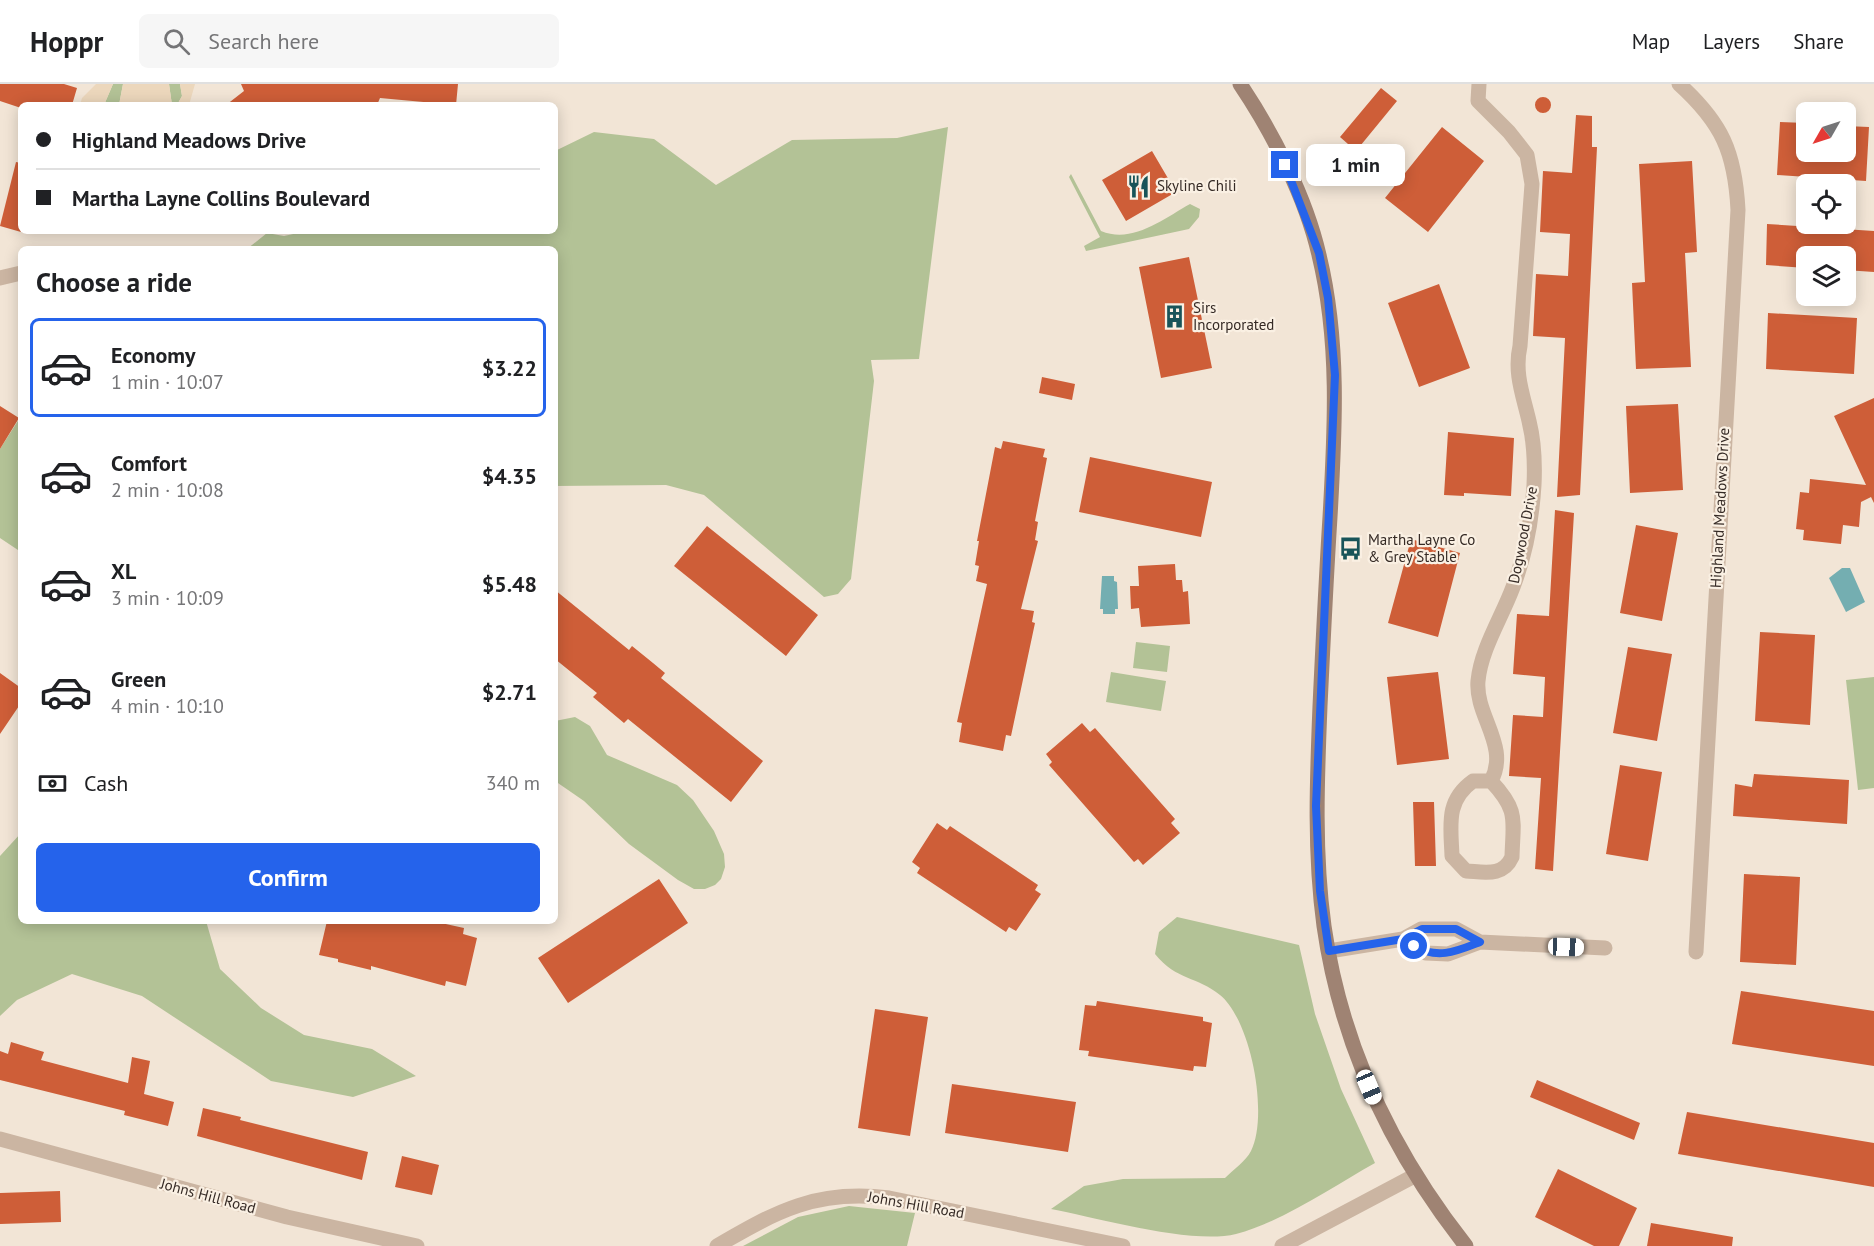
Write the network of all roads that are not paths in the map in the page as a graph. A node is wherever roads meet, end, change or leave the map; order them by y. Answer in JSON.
{"nodes":[{"id":1,"x":1240,"y":84,"type":"edge"},
{"id":2,"x":1479,"y":84,"type":"edge"},
{"id":3,"x":1679,"y":84,"type":"edge"},
{"id":4,"x":18,"y":274,"type":"edge"},
{"id":5,"x":0,"y":278,"type":"edge"},
{"id":6,"x":1491,"y":781,"type":"junction"},
{"id":7,"x":1403,"y":939,"type":"junction"},
{"id":8,"x":1480,"y":942,"type":"junction"},
{"id":9,"x":1605,"y":948,"type":"dead end"},
{"id":10,"x":1329,"y":951,"type":"junction"},
{"id":11,"x":1696,"y":952,"type":"dead end"},
{"id":12,"x":0,"y":1139,"type":"edge"},
{"id":13,"x":1414,"y":1176,"type":"junction"},
{"id":14,"x":417,"y":1246,"type":"edge"},
{"id":15,"x":717,"y":1246,"type":"edge"},
{"id":16,"x":1123,"y":1246,"type":"edge"},
{"id":17,"x":1282,"y":1246,"type":"edge"},
{"id":18,"x":1466,"y":1246,"type":"edge"}],
"edges":[{"from":1,"to":10,"type":"main road"},
{"from":2,"to":6,"type":"street","name":"Dogwood Drive"},
{"from":3,"to":11,"type":"street","name":"Highland Meadows Drive"},
{"from":4,"to":5,"type":"street"},
{"from":6,"to":6,"type":"street"},
{"from":7,"to":8,"type":"street"},
{"from":7,"to":8,"type":"street"},
{"from":7,"to":10,"type":"street"},
{"from":8,"to":9,"type":"street"},
{"from":10,"to":13,"type":"main road"},
{"from":12,"to":14,"type":"street","name":"Johns Hill Road"},
{"from":13,"to":17,"type":"street"},
{"from":13,"to":18,"type":"main road"},
{"from":15,"to":16,"type":"street","name":"Johns Hill Road"}]}
